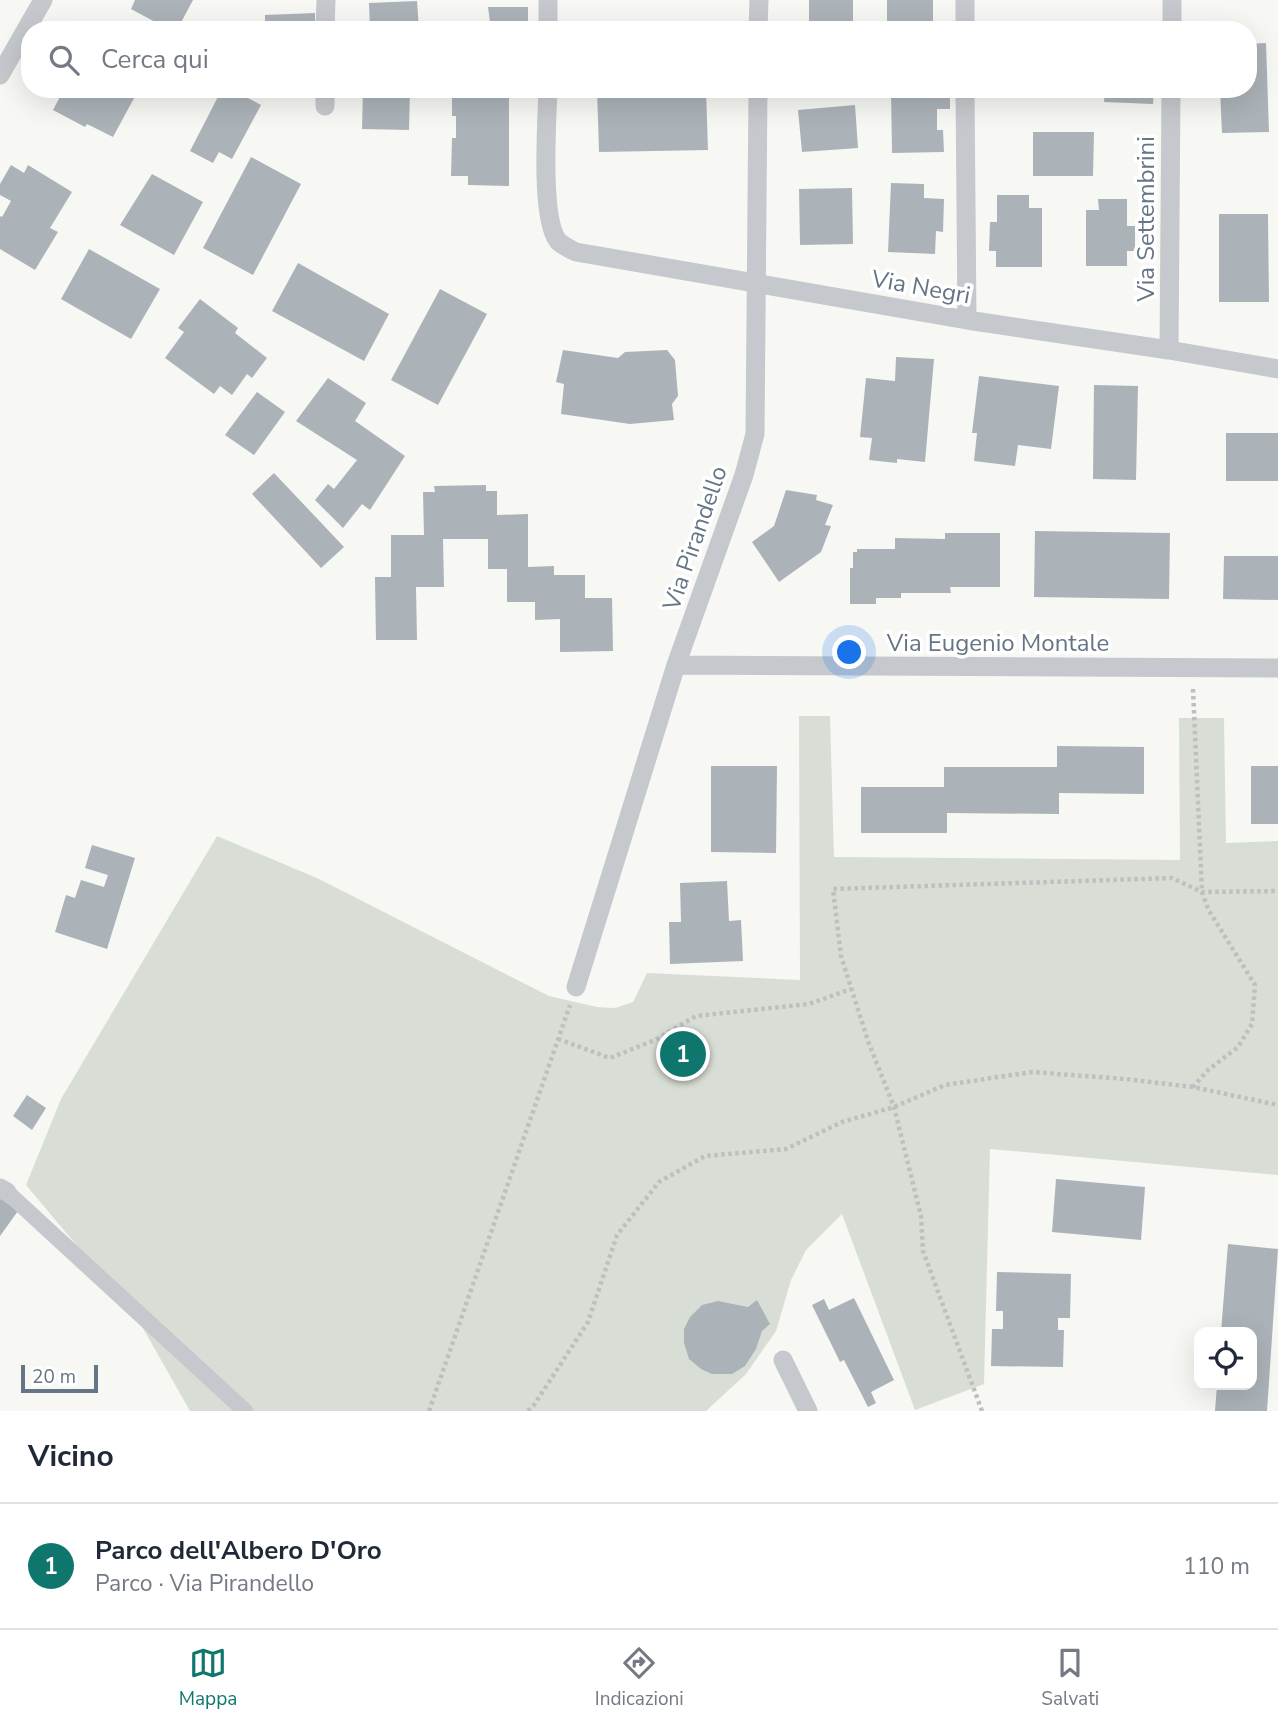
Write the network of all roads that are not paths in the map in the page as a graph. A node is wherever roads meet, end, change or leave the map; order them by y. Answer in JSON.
{"nodes":[{"id":1,"x":43,"y":0,"type":"edge"},
{"id":2,"x":326,"y":0,"type":"edge"},
{"id":3,"x":548,"y":0,"type":"edge"},
{"id":4,"x":758,"y":0,"type":"edge"},
{"id":5,"x":965,"y":0,"type":"edge"},
{"id":6,"x":1172,"y":0,"type":"edge"},
{"id":7,"x":31,"y":21,"type":"edge"},
{"id":8,"x":326,"y":21,"type":"edge"},
{"id":9,"x":548,"y":21,"type":"edge"},
{"id":10,"x":758,"y":21,"type":"edge"},
{"id":11,"x":965,"y":21,"type":"edge"},
{"id":12,"x":1172,"y":21,"type":"edge"},
{"id":13,"x":21,"y":38,"type":"edge"},
{"id":14,"x":0,"y":75,"type":"edge"},
{"id":15,"x":548,"y":98,"type":"edge"},
{"id":16,"x":758,"y":98,"type":"edge"},
{"id":17,"x":965,"y":98,"type":"edge"},
{"id":18,"x":1171,"y":98,"type":"edge"},
{"id":19,"x":757,"y":282,"type":"junction"},
{"id":20,"x":967,"y":320,"type":"junction"},
{"id":21,"x":1169,"y":350,"type":"junction"},
{"id":22,"x":1278,"y":369,"type":"edge"},
{"id":23,"x":676,"y":665,"type":"junction"},
{"id":24,"x":1278,"y":668,"type":"edge"},
{"id":25,"x":576,"y":987,"type":"road end"},
{"id":26,"x":3,"y":1190,"type":"edge"},
{"id":27,"x":783,"y":1360,"type":"dead end"},
{"id":28,"x":245,"y":1411,"type":"edge"},
{"id":29,"x":808,"y":1411,"type":"edge"}],
"edges":[{"from":1,"to":7,"type":"street"},
{"from":2,"to":8,"type":"street"},
{"from":3,"to":9,"type":"street"},
{"from":4,"to":10,"type":"street"},
{"from":5,"to":11,"type":"street"},
{"from":6,"to":12,"type":"street"},
{"from":13,"to":14,"type":"street"},
{"from":15,"to":19,"type":"street","name":"Via Negri"},
{"from":16,"to":19,"type":"street","name":"Via Pirandello"},
{"from":17,"to":20,"type":"street"},
{"from":18,"to":21,"type":"street","name":"Via Settembrini"},
{"from":19,"to":20,"type":"street","name":"Via Negri"},
{"from":19,"to":23,"type":"street","name":"Via Pirandello"},
{"from":20,"to":21,"type":"street","name":"Via Negri"},
{"from":21,"to":22,"type":"street","name":"Via Negri"},
{"from":23,"to":24,"type":"street","name":"Via Eugenio Montale"},
{"from":23,"to":25,"type":"street","name":"Via Pirandello"},
{"from":26,"to":28,"type":"street"},
{"from":27,"to":29,"type":"street"}]}
